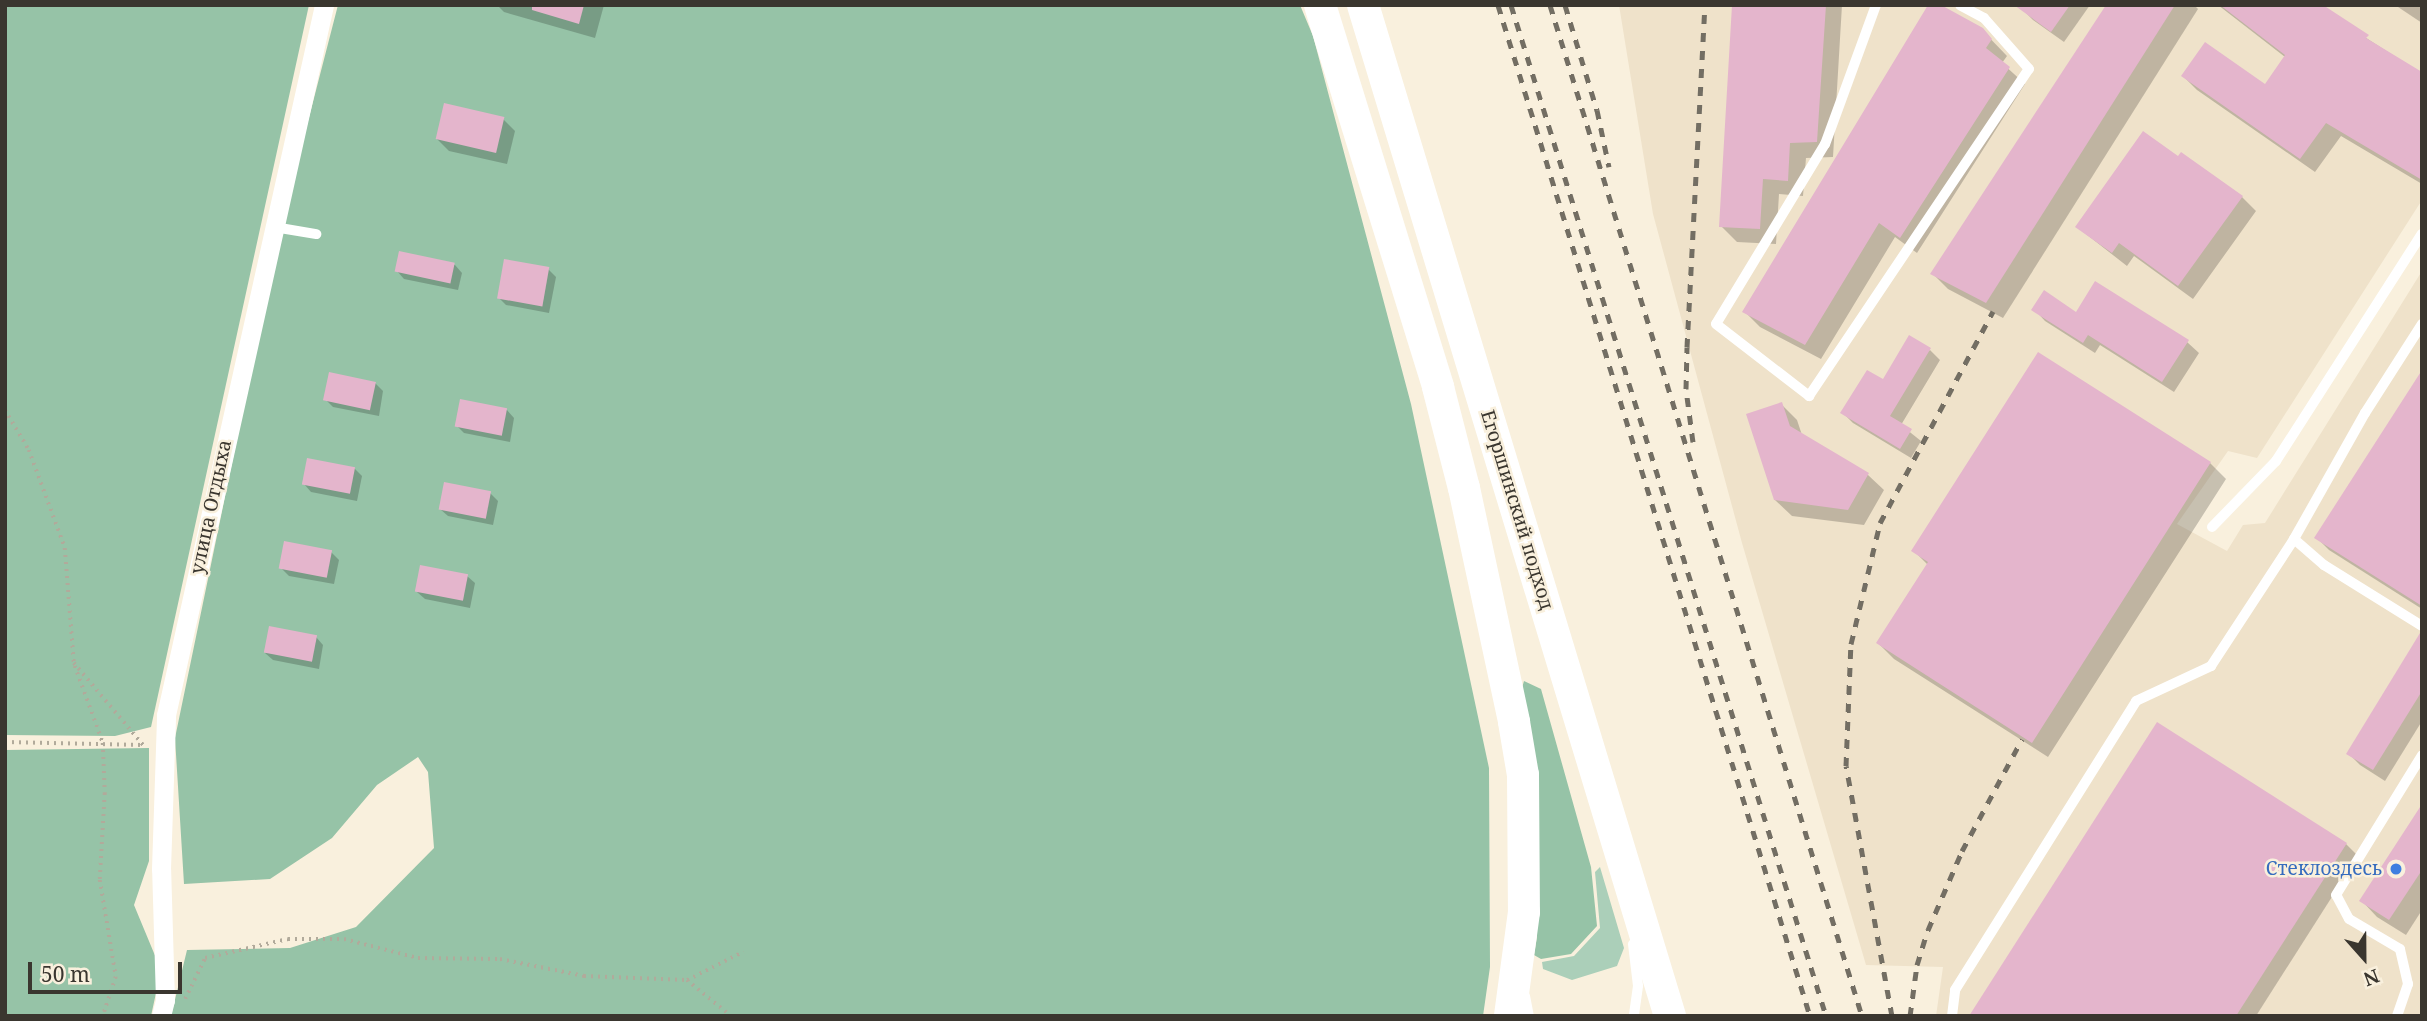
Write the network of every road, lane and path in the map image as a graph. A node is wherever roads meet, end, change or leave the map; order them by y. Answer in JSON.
{"nodes":[{"id":1,"x":324,"y":5,"type":"edge"},
{"id":2,"x":1320,"y":5,"type":"edge"},
{"id":3,"x":1363,"y":5,"type":"edge"},
{"id":4,"x":1876,"y":5,"type":"edge"},
{"id":5,"x":1960,"y":5,"type":"edge"},
{"id":6,"x":273,"y":227,"type":"junction"},
{"id":7,"x":316,"y":234,"type":"dead end"},
{"id":8,"x":2422,"y":234,"type":"edge"},
{"id":9,"x":2422,"y":324,"type":"edge"},
{"id":10,"x":5,"y":410,"type":"edge"},
{"id":11,"x":2212,"y":527,"type":"dead end"},
{"id":12,"x":2294,"y":539,"type":"junction"},
{"id":13,"x":2422,"y":626,"type":"edge"},
{"id":14,"x":74,"y":663,"type":"junction"},
{"id":15,"x":5,"y":742,"type":"edge"},
{"id":16,"x":103,"y":743,"type":"junction"},
{"id":17,"x":143,"y":745,"type":"junction"},
{"id":18,"x":2422,"y":755,"type":"edge"},
{"id":19,"x":164,"y":766,"type":"junction"},
{"id":20,"x":1596,"y":771,"type":"junction"},
{"id":21,"x":1524,"y":912,"type":"junction"},
{"id":22,"x":1629,"y":919,"type":"dead end"},
{"id":23,"x":1631,"y":932,"type":"dead end"},
{"id":24,"x":743,"y":952,"type":"dead end"},
{"id":25,"x":687,"y":979,"type":"junction"},
{"id":26,"x":163,"y":1008,"type":"edge"},
{"id":27,"x":103,"y":1016,"type":"edge"},
{"id":28,"x":731,"y":1016,"type":"edge"},
{"id":29,"x":1510,"y":1016,"type":"edge"},
{"id":30,"x":1529,"y":1016,"type":"edge"},
{"id":31,"x":1634,"y":1016,"type":"edge"},
{"id":32,"x":1670,"y":1016,"type":"edge"},
{"id":33,"x":1952,"y":1016,"type":"edge"},
{"id":34,"x":2397,"y":1016,"type":"edge"}],
"edges":[{"from":1,"to":6,"type":"street","name":"улица Отдыха"},
{"from":2,"to":21,"type":"main road"},
{"from":3,"to":20,"type":"main road","name":"Егоршинский подход"},
{"from":4,"to":5,"type":"lane"},
{"from":6,"to":7,"type":"lane"},
{"from":6,"to":19,"type":"street","name":"улица Отдыха"},
{"from":8,"to":11,"type":"lane"},
{"from":9,"to":12,"type":"lane"},
{"from":10,"to":14,"type":"path"},
{"from":12,"to":13,"type":"lane"},
{"from":12,"to":33,"type":"lane"},
{"from":14,"to":16,"type":"path"},
{"from":14,"to":17,"type":"path"},
{"from":15,"to":16,"type":"path"},
{"from":16,"to":17,"type":"path"},
{"from":16,"to":27,"type":"path"},
{"from":17,"to":19,"type":"path"},
{"from":18,"to":34,"type":"lane"},
{"from":19,"to":26,"type":"street","name":"улица Отдыха"},
{"from":20,"to":22,"type":"lane"},
{"from":20,"to":32,"type":"main road","name":"Егоршинский подход"},
{"from":21,"to":29,"type":"main road"},
{"from":21,"to":30,"type":"lane"},
{"from":23,"to":31,"type":"lane"},
{"from":24,"to":25,"type":"path"},
{"from":25,"to":26,"type":"path"},
{"from":25,"to":28,"type":"path"}]}
